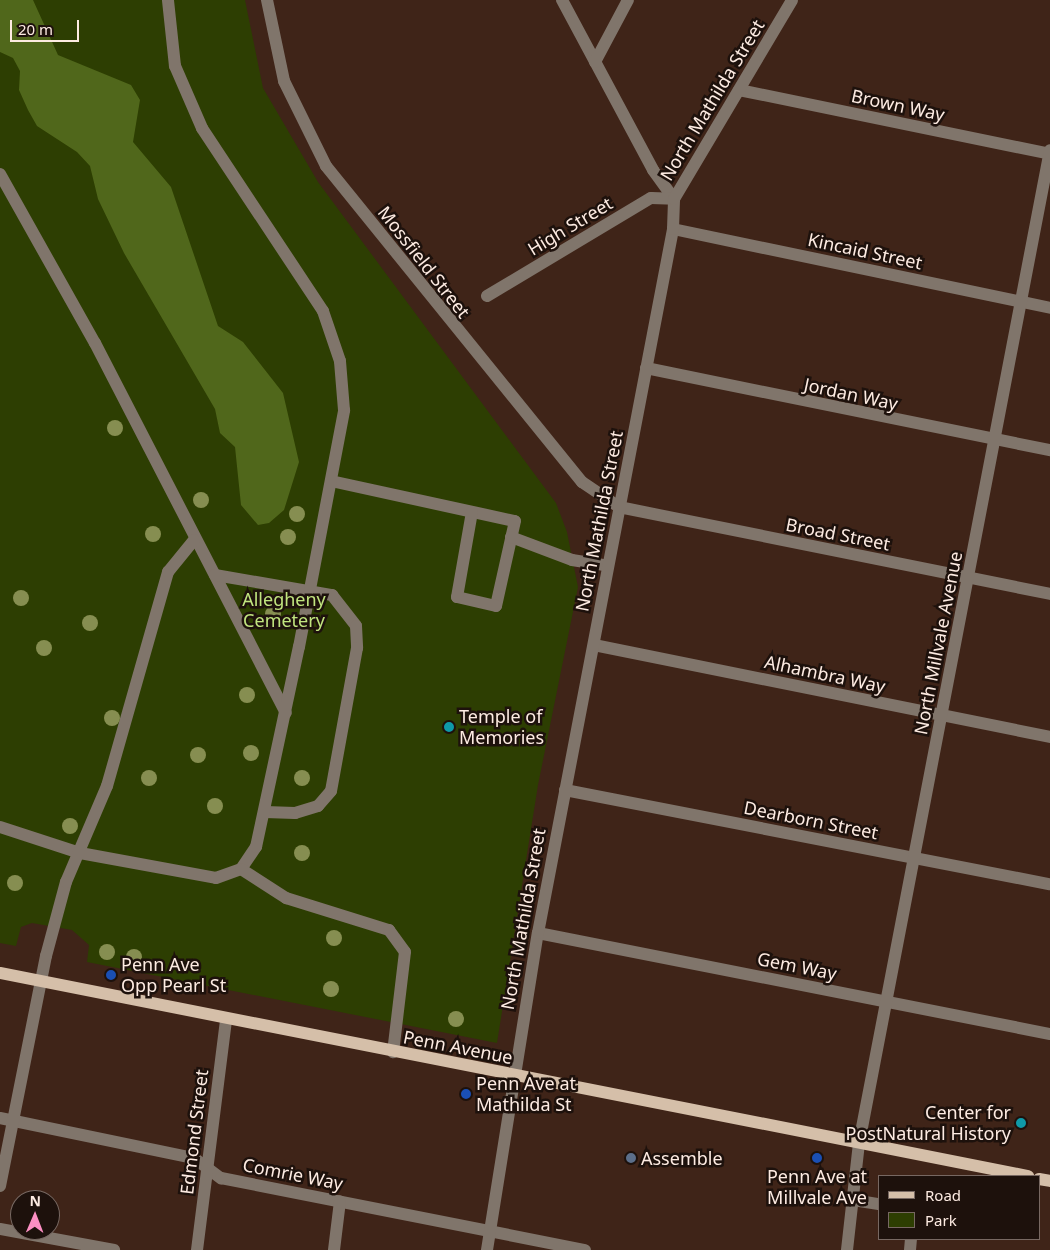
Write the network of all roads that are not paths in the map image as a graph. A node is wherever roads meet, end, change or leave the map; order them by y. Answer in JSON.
{"nodes":[{"id":1,"x":168,"y":0,"type":"edge"},
{"id":2,"x":267,"y":0,"type":"edge"},
{"id":3,"x":562,"y":0,"type":"edge"},
{"id":4,"x":628,"y":0,"type":"edge"},
{"id":5,"x":792,"y":0,"type":"edge"},
{"id":6,"x":595,"y":62,"type":"junction"},
{"id":7,"x":739,"y":90,"type":"junction"},
{"id":8,"x":1050,"y":152,"type":"edge"},
{"id":9,"x":0,"y":174,"type":"edge"},
{"id":10,"x":674,"y":199,"type":"junction"},
{"id":11,"x":673,"y":229,"type":"junction"},
{"id":12,"x":487,"y":296,"type":"dead end"},
{"id":13,"x":1021,"y":302,"type":"junction"},
{"id":14,"x":1050,"y":308,"type":"edge"},
{"id":15,"x":646,"y":368,"type":"junction"},
{"id":16,"x":995,"y":440,"type":"junction"},
{"id":17,"x":1050,"y":450,"type":"edge"},
{"id":18,"x":331,"y":481,"type":"junction"},
{"id":19,"x":618,"y":507,"type":"junction"},
{"id":20,"x":472,"y":512,"type":"junction"},
{"id":21,"x":510,"y":537,"type":"junction"},
{"id":22,"x":194,"y":540,"type":"junction"},
{"id":23,"x":608,"y":566,"type":"junction"},
{"id":24,"x":215,"y":575,"type":"junction"},
{"id":25,"x":968,"y":578,"type":"junction"},
{"id":26,"x":311,"y":590,"type":"junction"},
{"id":27,"x":1050,"y":594,"type":"edge"},
{"id":28,"x":594,"y":645,"type":"junction"},
{"id":29,"x":286,"y":713,"type":"junction"},
{"id":30,"x":941,"y":716,"type":"junction"},
{"id":31,"x":1050,"y":737,"type":"edge"},
{"id":32,"x":565,"y":790,"type":"junction"},
{"id":33,"x":265,"y":812,"type":"junction"},
{"id":34,"x":0,"y":827,"type":"edge"},
{"id":35,"x":80,"y":853,"type":"junction"},
{"id":36,"x":915,"y":857,"type":"junction"},
{"id":37,"x":241,"y":869,"type":"junction"},
{"id":38,"x":1050,"y":884,"type":"edge"},
{"id":39,"x":538,"y":933,"type":"junction"},
{"id":40,"x":0,"y":974,"type":"edge"},
{"id":41,"x":41,"y":982,"type":"junction"},
{"id":42,"x":888,"y":1002,"type":"junction"},
{"id":43,"x":226,"y":1019,"type":"junction"},
{"id":44,"x":1050,"y":1034,"type":"edge"},
{"id":45,"x":394,"y":1052,"type":"junction"},
{"id":46,"x":512,"y":1076,"type":"junction"},
{"id":47,"x":0,"y":1118,"type":"edge"},
{"id":48,"x":13,"y":1121,"type":"junction"},
{"id":49,"x":858,"y":1143,"type":"junction"},
{"id":50,"x":207,"y":1168,"type":"junction"},
{"id":51,"x":1008,"y":1174,"type":"edge"},
{"id":52,"x":0,"y":1186,"type":"edge"},
{"id":53,"x":853,"y":1200,"type":"junction"},
{"id":54,"x":340,"y":1202,"type":"junction"},
{"id":55,"x":878,"y":1204,"type":"edge"},
{"id":56,"x":0,"y":1229,"type":"edge"},
{"id":57,"x":489,"y":1230,"type":"junction"},
{"id":58,"x":114,"y":1250,"type":"edge"},
{"id":59,"x":197,"y":1250,"type":"edge"},
{"id":60,"x":334,"y":1250,"type":"edge"},
{"id":61,"x":487,"y":1250,"type":"edge"},
{"id":62,"x":584,"y":1250,"type":"edge"},
{"id":63,"x":847,"y":1250,"type":"edge"}],
"edges":[{"from":1,"to":18,"type":"street"},
{"from":2,"to":19,"type":"street","name":"Mossfield Street"},
{"from":3,"to":6,"type":"street"},
{"from":4,"to":6,"type":"street"},
{"from":5,"to":7,"type":"street","name":"North Mathilda Street"},
{"from":6,"to":10,"type":"street"},
{"from":7,"to":8,"type":"street","name":"Brown Way"},
{"from":7,"to":10,"type":"street","name":"North Mathilda Street"},
{"from":8,"to":13,"type":"street","name":"North Millvale Avenue"},
{"from":9,"to":22,"type":"street"},
{"from":10,"to":11,"type":"street","name":"North Mathilda Street"},
{"from":10,"to":12,"type":"street","name":"High Street"},
{"from":11,"to":13,"type":"street","name":"Kincaid Street"},
{"from":11,"to":15,"type":"street","name":"North Mathilda Street"},
{"from":13,"to":14,"type":"street","name":"Kincaid Street"},
{"from":13,"to":16,"type":"street","name":"North Millvale Avenue"},
{"from":15,"to":16,"type":"street","name":"Jordan Way"},
{"from":15,"to":19,"type":"street","name":"North Mathilda Street"},
{"from":16,"to":17,"type":"street","name":"Jordan Way"},
{"from":16,"to":25,"type":"street","name":"North Millvale Avenue"},
{"from":18,"to":20,"type":"street"},
{"from":18,"to":26,"type":"street"},
{"from":19,"to":23,"type":"street","name":"North Mathilda Street"},
{"from":19,"to":25,"type":"street","name":"Broad Street"},
{"from":20,"to":21,"type":"street"},
{"from":20,"to":21,"type":"street"},
{"from":21,"to":23,"type":"street"},
{"from":22,"to":24,"type":"street"},
{"from":22,"to":35,"type":"street"},
{"from":23,"to":28,"type":"street","name":"North Mathilda Street"},
{"from":24,"to":26,"type":"street"},
{"from":24,"to":29,"type":"street"},
{"from":25,"to":27,"type":"street","name":"Broad Street"},
{"from":25,"to":30,"type":"street","name":"North Millvale Avenue"},
{"from":26,"to":29,"type":"street"},
{"from":26,"to":33,"type":"street"},
{"from":28,"to":30,"type":"street","name":"Alhambra Way"},
{"from":28,"to":32,"type":"street","name":"North Mathilda Street"},
{"from":29,"to":33,"type":"street"},
{"from":30,"to":31,"type":"street","name":"Alhambra Way"},
{"from":30,"to":36,"type":"street","name":"North Millvale Avenue"},
{"from":32,"to":36,"type":"street","name":"Dearborn Street"},
{"from":32,"to":39,"type":"street","name":"North Mathilda Street"},
{"from":33,"to":37,"type":"street"},
{"from":34,"to":35,"type":"street"},
{"from":35,"to":37,"type":"street"},
{"from":35,"to":41,"type":"street"},
{"from":36,"to":38,"type":"street","name":"Dearborn Street"},
{"from":36,"to":42,"type":"street","name":"North Millvale Avenue"},
{"from":37,"to":45,"type":"street"},
{"from":39,"to":42,"type":"street","name":"Gem Way"},
{"from":39,"to":46,"type":"street","name":"North Mathilda Street"},
{"from":40,"to":41,"type":"main road","name":"Penn Avenue"},
{"from":41,"to":43,"type":"main road","name":"Penn Avenue"},
{"from":41,"to":48,"type":"street"},
{"from":42,"to":44,"type":"street","name":"Gem Way"},
{"from":42,"to":49,"type":"street","name":"North Millvale Avenue"},
{"from":43,"to":45,"type":"main road","name":"Penn Avenue"},
{"from":43,"to":50,"type":"street","name":"Edmond Street"},
{"from":45,"to":46,"type":"main road","name":"Penn Avenue"},
{"from":46,"to":49,"type":"main road","name":"Penn Avenue"},
{"from":46,"to":57,"type":"street","name":"North Mathilda Street"},
{"from":47,"to":48,"type":"street","name":"Comrie Way"},
{"from":48,"to":50,"type":"street","name":"Comrie Way"},
{"from":48,"to":52,"type":"street"},
{"from":49,"to":51,"type":"main road","name":"Penn Avenue"},
{"from":49,"to":53,"type":"street","name":"North Millvale Avenue"},
{"from":50,"to":54,"type":"street","name":"Comrie Way"},
{"from":50,"to":59,"type":"street","name":"Edmond Street"},
{"from":53,"to":55,"type":"street"},
{"from":53,"to":63,"type":"street","name":"North Millvale Avenue"},
{"from":54,"to":57,"type":"street","name":"Comrie Way"},
{"from":54,"to":60,"type":"street"},
{"from":56,"to":58,"type":"street"},
{"from":57,"to":61,"type":"street","name":"North Mathilda Street"},
{"from":57,"to":62,"type":"street","name":"Comrie Way"}]}
